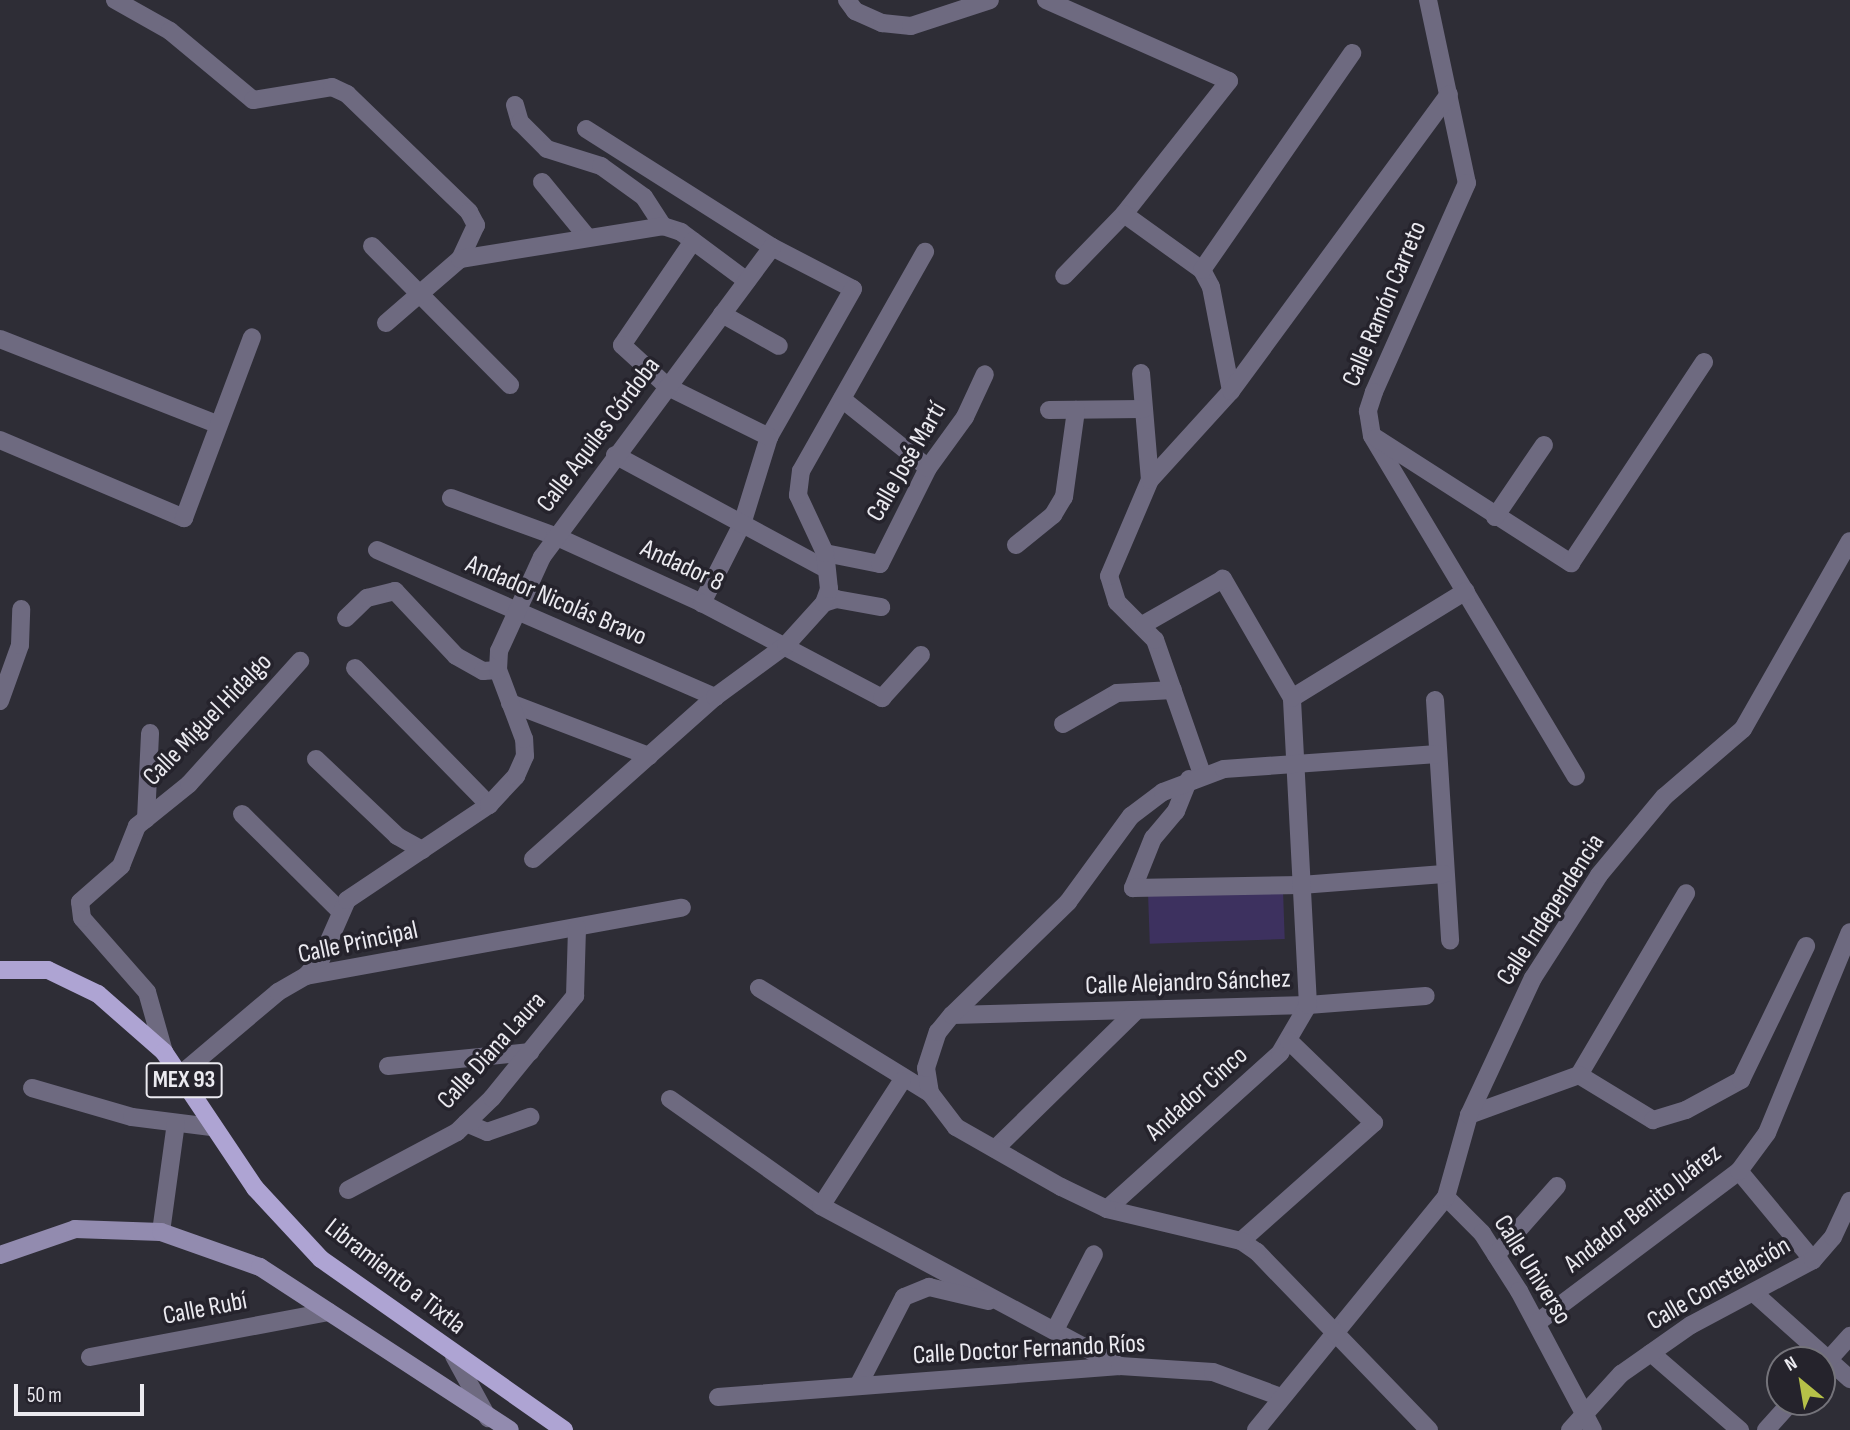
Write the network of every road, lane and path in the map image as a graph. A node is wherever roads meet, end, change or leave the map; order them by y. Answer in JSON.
{"nodes":[{"id":1,"x":115,"y":0,"type":"edge"},
{"id":2,"x":848,"y":0,"type":"edge"},
{"id":3,"x":990,"y":0,"type":"edge"},
{"id":4,"x":1046,"y":0,"type":"edge"},
{"id":5,"x":1428,"y":0,"type":"edge"},
{"id":6,"x":1352,"y":54,"type":"dead end"},
{"id":7,"x":1449,"y":94,"type":"junction"},
{"id":8,"x":515,"y":105,"type":"dead end"},
{"id":9,"x":586,"y":129,"type":"dead end"},
{"id":10,"x":542,"y":182,"type":"dead end"},
{"id":11,"x":1124,"y":214,"type":"junction"},
{"id":12,"x":663,"y":226,"type":"junction"},
{"id":13,"x":588,"y":238,"type":"junction"},
{"id":14,"x":693,"y":241,"type":"junction"},
{"id":15,"x":372,"y":246,"type":"dead end"},
{"id":16,"x":772,"y":247,"type":"junction"},
{"id":17,"x":926,"y":252,"type":"dead end"},
{"id":18,"x":460,"y":259,"type":"junction"},
{"id":19,"x":1202,"y":271,"type":"junction"},
{"id":20,"x":1064,"y":276,"type":"dead end"},
{"id":21,"x":747,"y":281,"type":"junction"},
{"id":22,"x":418,"y":292,"type":"junction"},
{"id":23,"x":722,"y":314,"type":"junction"},
{"id":24,"x":386,"y":323,"type":"dead end"},
{"id":25,"x":252,"y":337,"type":"dead end"},
{"id":26,"x":0,"y":339,"type":"edge"},
{"id":27,"x":779,"y":346,"type":"dead end"},
{"id":28,"x":1704,"y":362,"type":"dead end"},
{"id":29,"x":1141,"y":373,"type":"dead end"},
{"id":30,"x":985,"y":374,"type":"dead end"},
{"id":31,"x":510,"y":386,"type":"dead end"},
{"id":32,"x":668,"y":387,"type":"junction"},
{"id":33,"x":1231,"y":391,"type":"junction"},
{"id":34,"x":842,"y":399,"type":"junction"},
{"id":35,"x":1143,"y":409,"type":"junction"},
{"id":36,"x":1049,"y":410,"type":"dead end"},
{"id":37,"x":1076,"y":410,"type":"junction"},
{"id":38,"x":217,"y":424,"type":"junction"},
{"id":39,"x":1372,"y":436,"type":"junction"},
{"id":40,"x":769,"y":437,"type":"junction"},
{"id":41,"x":0,"y":440,"type":"edge"},
{"id":42,"x":1544,"y":444,"type":"dead end"},
{"id":43,"x":615,"y":455,"type":"junction"},
{"id":44,"x":928,"y":468,"type":"junction"},
{"id":45,"x":1150,"y":480,"type":"junction"},
{"id":46,"x":451,"y":498,"type":"dead end"},
{"id":47,"x":1495,"y":517,"type":"junction"},
{"id":48,"x":742,"y":524,"type":"junction"},
{"id":49,"x":555,"y":536,"type":"junction"},
{"id":50,"x":1850,"y":541,"type":"edge"},
{"id":51,"x":1016,"y":545,"type":"dead end"},
{"id":52,"x":377,"y":550,"type":"dead end"},
{"id":53,"x":824,"y":560,"type":"junction"},
{"id":54,"x":1466,"y":592,"type":"junction"},
{"id":55,"x":702,"y":603,"type":"junction"},
{"id":56,"x":824,"y":603,"type":"junction"},
{"id":57,"x":881,"y":607,"type":"dead end"},
{"id":58,"x":21,"y":609,"type":"dead end"},
{"id":59,"x":516,"y":614,"type":"junction"},
{"id":60,"x":346,"y":618,"type":"dead end"},
{"id":61,"x":1144,"y":624,"type":"junction"},
{"id":62,"x":786,"y":645,"type":"junction"},
{"id":63,"x":921,"y":655,"type":"dead end"},
{"id":64,"x":300,"y":661,"type":"dead end"},
{"id":65,"x":355,"y":668,"type":"dead end"},
{"id":66,"x":498,"y":670,"type":"junction"},
{"id":67,"x":1173,"y":690,"type":"junction"},
{"id":68,"x":715,"y":697,"type":"junction"},
{"id":69,"x":1292,"y":698,"type":"junction"},
{"id":70,"x":1434,"y":700,"type":"dead end"},
{"id":71,"x":0,"y":701,"type":"edge"},
{"id":72,"x":510,"y":703,"type":"junction"},
{"id":73,"x":1063,"y":724,"type":"dead end"},
{"id":74,"x":150,"y":733,"type":"dead end"},
{"id":75,"x":1437,"y":754,"type":"junction"},
{"id":76,"x":649,"y":757,"type":"junction"},
{"id":77,"x":316,"y":759,"type":"dead end"},
{"id":78,"x":1293,"y":762,"type":"junction"},
{"id":79,"x":1196,"y":776,"type":"junction"},
{"id":80,"x":1576,"y":777,"type":"dead end"},
{"id":81,"x":489,"y":805,"type":"junction"},
{"id":82,"x":242,"y":814,"type":"dead end"},
{"id":83,"x":146,"y":819,"type":"junction"},
{"id":84,"x":422,"y":850,"type":"junction"},
{"id":85,"x":533,"y":859,"type":"dead end"},
{"id":86,"x":1444,"y":874,"type":"junction"},
{"id":87,"x":1301,"y":885,"type":"junction"},
{"id":88,"x":1686,"y":893,"type":"dead end"},
{"id":89,"x":682,"y":908,"type":"dead end"},
{"id":90,"x":341,"y":912,"type":"junction"},
{"id":91,"x":577,"y":928,"type":"junction"},
{"id":92,"x":1850,"y":932,"type":"edge"},
{"id":93,"x":1450,"y":942,"type":"dead end"},
{"id":94,"x":1806,"y":946,"type":"dead end"},
{"id":95,"x":0,"y":970,"type":"edge"},
{"id":96,"x":306,"y":976,"type":"junction"},
{"id":97,"x":759,"y":988,"type":"dead end"},
{"id":98,"x":1426,"y":996,"type":"dead end"},
{"id":99,"x":1308,"y":1005,"type":"junction"},
{"id":100,"x":1135,"y":1012,"type":"junction"},
{"id":101,"x":952,"y":1016,"type":"junction"},
{"id":102,"x":1289,"y":1041,"type":"junction"},
{"id":103,"x":164,"y":1052,"type":"junction"},
{"id":104,"x":530,"y":1052,"type":"junction"},
{"id":105,"x":388,"y":1066,"type":"dead end"},
{"id":106,"x":181,"y":1074,"type":"junction"},
{"id":107,"x":1580,"y":1076,"type":"junction"},
{"id":108,"x":902,"y":1081,"type":"junction"},
{"id":109,"x":32,"y":1088,"type":"dead end"},
{"id":110,"x":930,"y":1093,"type":"junction"},
{"id":111,"x":670,"y":1099,"type":"dead end"},
{"id":112,"x":1469,"y":1115,"type":"junction"},
{"id":113,"x":530,"y":1117,"type":"dead end"},
{"id":114,"x":176,"y":1123,"type":"junction"},
{"id":115,"x":466,"y":1123,"type":"junction"},
{"id":116,"x":211,"y":1127,"type":"junction"},
{"id":117,"x":995,"y":1149,"type":"junction"},
{"id":118,"x":1739,"y":1171,"type":"junction"},
{"id":119,"x":1557,"y":1186,"type":"dead end"},
{"id":120,"x":348,"y":1191,"type":"dead end"},
{"id":121,"x":1446,"y":1197,"type":"junction"},
{"id":122,"x":1850,"y":1201,"type":"edge"},
{"id":123,"x":821,"y":1206,"type":"junction"},
{"id":124,"x":1107,"y":1209,"type":"junction"},
{"id":125,"x":161,"y":1232,"type":"junction"},
{"id":126,"x":1241,"y":1241,"type":"junction"},
{"id":127,"x":1094,"y":1254,"type":"dead end"},
{"id":128,"x":0,"y":1255,"type":"edge"},
{"id":129,"x":1496,"y":1255,"type":"junction"},
{"id":130,"x":1813,"y":1260,"type":"junction"},
{"id":131,"x":1754,"y":1293,"type":"junction"},
{"id":132,"x":1007,"y":1304,"type":"junction"},
{"id":133,"x":329,"y":1312,"type":"junction"},
{"id":134,"x":1538,"y":1322,"type":"junction"},
{"id":135,"x":1334,"y":1329,"type":"junction"},
{"id":136,"x":1055,"y":1330,"type":"junction"},
{"id":137,"x":1850,"y":1336,"type":"edge"},
{"id":138,"x":1807,"y":1346,"type":"edge"},
{"id":139,"x":1836,"y":1352,"type":"edge"},
{"id":140,"x":1651,"y":1353,"type":"junction"},
{"id":141,"x":454,"y":1356,"type":"junction"},
{"id":142,"x":90,"y":1357,"type":"dead end"},
{"id":143,"x":1120,"y":1366,"type":"junction"},
{"id":144,"x":858,"y":1386,"type":"junction"},
{"id":145,"x":718,"y":1397,"type":"dead end"},
{"id":146,"x":1281,"y":1397,"type":"junction"},
{"id":147,"x":1778,"y":1416,"type":"edge"},
{"id":148,"x":1588,"y":1423,"type":"edge"},
{"id":149,"x":486,"y":1425,"type":"edge"},
{"id":150,"x":510,"y":1430,"type":"edge"},
{"id":151,"x":564,"y":1430,"type":"edge"},
{"id":152,"x":1256,"y":1430,"type":"edge"},
{"id":153,"x":1429,"y":1430,"type":"edge"},
{"id":154,"x":1570,"y":1430,"type":"edge"},
{"id":155,"x":1740,"y":1430,"type":"edge"},
{"id":156,"x":1766,"y":1430,"type":"edge"}],
"edges":[{"from":1,"to":18,"type":"street"},
{"from":2,"to":3,"type":"street"},
{"from":4,"to":11,"type":"street"},
{"from":5,"to":7,"type":"street"},
{"from":6,"to":19,"type":"street"},
{"from":7,"to":33,"type":"street"},
{"from":7,"to":39,"type":"street","name":"Calle Ramón Carreto"},
{"from":8,"to":12,"type":"street"},
{"from":9,"to":16,"type":"street"},
{"from":10,"to":13,"type":"street"},
{"from":11,"to":19,"type":"street"},
{"from":11,"to":20,"type":"street"},
{"from":12,"to":13,"type":"street"},
{"from":12,"to":14,"type":"street"},
{"from":13,"to":18,"type":"street"},
{"from":14,"to":21,"type":"street"},
{"from":14,"to":32,"type":"street"},
{"from":15,"to":22,"type":"street"},
{"from":16,"to":21,"type":"street","name":"Calle Aquiles Córdoba"},
{"from":16,"to":40,"type":"street"},
{"from":17,"to":34,"type":"street"},
{"from":18,"to":22,"type":"street"},
{"from":19,"to":33,"type":"street"},
{"from":21,"to":23,"type":"street","name":"Calle Aquiles Córdoba"},
{"from":22,"to":24,"type":"street"},
{"from":22,"to":31,"type":"street"},
{"from":23,"to":27,"type":"street"},
{"from":23,"to":32,"type":"street","name":"Calle Aquiles Córdoba"},
{"from":25,"to":38,"type":"street"},
{"from":26,"to":38,"type":"street"},
{"from":28,"to":47,"type":"street"},
{"from":29,"to":35,"type":"street"},
{"from":30,"to":44,"type":"street","name":"Calle José Martí"},
{"from":32,"to":40,"type":"street"},
{"from":32,"to":43,"type":"street","name":"Calle Aquiles Córdoba"},
{"from":33,"to":45,"type":"street"},
{"from":34,"to":44,"type":"street"},
{"from":34,"to":53,"type":"street"},
{"from":35,"to":37,"type":"street"},
{"from":35,"to":45,"type":"street"},
{"from":36,"to":37,"type":"street"},
{"from":37,"to":51,"type":"street"},
{"from":38,"to":41,"type":"street"},
{"from":39,"to":47,"type":"street"},
{"from":39,"to":54,"type":"street","name":"Calle Ramón Carreto"},
{"from":40,"to":48,"type":"street"},
{"from":42,"to":47,"type":"street"},
{"from":43,"to":48,"type":"street"},
{"from":43,"to":49,"type":"street","name":"Calle Aquiles Córdoba"},
{"from":44,"to":53,"type":"street","name":"Calle José Martí"},
{"from":45,"to":61,"type":"street"},
{"from":46,"to":49,"type":"street","name":"Andador 8"},
{"from":48,"to":53,"type":"street"},
{"from":48,"to":55,"type":"street"},
{"from":49,"to":55,"type":"street","name":"Andador 8"},
{"from":49,"to":59,"type":"street","name":"Calle Aquiles Córdoba"},
{"from":50,"to":112,"type":"street","name":"Calle Independencia"},
{"from":52,"to":59,"type":"street","name":"Andador Nicolás Bravo"},
{"from":53,"to":56,"type":"street"},
{"from":54,"to":69,"type":"street"},
{"from":54,"to":80,"type":"street","name":"Calle Ramón Carreto"},
{"from":55,"to":62,"type":"street","name":"Andador 8"},
{"from":56,"to":57,"type":"street"},
{"from":56,"to":62,"type":"street"},
{"from":58,"to":71,"type":"street"},
{"from":59,"to":66,"type":"street","name":"Calle Aquiles Córdoba"},
{"from":59,"to":68,"type":"street","name":"Andador Nicolás Bravo"},
{"from":60,"to":66,"type":"street"},
{"from":61,"to":67,"type":"street"},
{"from":61,"to":69,"type":"street"},
{"from":62,"to":63,"type":"street"},
{"from":62,"to":68,"type":"street"},
{"from":64,"to":83,"type":"street","name":"Calle Miguel Hidalgo"},
{"from":65,"to":81,"type":"street"},
{"from":66,"to":72,"type":"street"},
{"from":67,"to":73,"type":"street"},
{"from":67,"to":79,"type":"street"},
{"from":68,"to":76,"type":"street"},
{"from":69,"to":78,"type":"street"},
{"from":70,"to":75,"type":"street"},
{"from":72,"to":76,"type":"street"},
{"from":72,"to":81,"type":"street"},
{"from":74,"to":83,"type":"street"},
{"from":75,"to":78,"type":"street"},
{"from":75,"to":86,"type":"street"},
{"from":76,"to":85,"type":"street"},
{"from":77,"to":84,"type":"street"},
{"from":78,"to":79,"type":"street"},
{"from":78,"to":87,"type":"street"},
{"from":79,"to":87,"type":"street"},
{"from":79,"to":101,"type":"street"},
{"from":81,"to":84,"type":"street"},
{"from":82,"to":90,"type":"street"},
{"from":83,"to":103,"type":"street","name":"Calle Miguel Hidalgo"},
{"from":84,"to":90,"type":"street"},
{"from":86,"to":87,"type":"street"},
{"from":86,"to":93,"type":"street"},
{"from":87,"to":99,"type":"street"},
{"from":88,"to":107,"type":"street"},
{"from":89,"to":91,"type":"street"},
{"from":90,"to":96,"type":"street"},
{"from":91,"to":96,"type":"street","name":"Calle Principal"},
{"from":91,"to":104,"type":"street","name":"Calle Diana Laura"},
{"from":92,"to":118,"type":"street","name":"Andador Benito Juárez"},
{"from":94,"to":107,"type":"street"},
{"from":95,"to":103,"type":"main road","name":"Libramiento a Tixtla","number":"MEX 93"},
{"from":96,"to":106,"type":"street","name":"Calle Principal"},
{"from":97,"to":108,"type":"street"},
{"from":98,"to":99,"type":"street","name":"Calle Alejandro Sánchez"},
{"from":99,"to":100,"type":"street","name":"Calle Alejandro Sánchez"},
{"from":99,"to":102,"type":"street","name":"Andador Cinco"},
{"from":100,"to":101,"type":"street","name":"Calle Alejandro Sánchez"},
{"from":100,"to":117,"type":"street"},
{"from":101,"to":110,"type":"street"},
{"from":102,"to":124,"type":"street","name":"Andador Cinco"},
{"from":102,"to":126,"type":"street"},
{"from":103,"to":106,"type":"main road","name":"Libramiento a Tixtla","number":"MEX 93"},
{"from":104,"to":105,"type":"street"},
{"from":104,"to":115,"type":"street","name":"Calle Diana Laura"},
{"from":106,"to":116,"type":"main road","name":"Libramiento a Tixtla","number":"MEX 93"},
{"from":107,"to":112,"type":"street"},
{"from":108,"to":110,"type":"street"},
{"from":108,"to":123,"type":"street"},
{"from":109,"to":114,"type":"street"},
{"from":110,"to":117,"type":"street"},
{"from":111,"to":123,"type":"street"},
{"from":112,"to":121,"type":"street","name":"Calle Independencia"},
{"from":113,"to":115,"type":"street"},
{"from":114,"to":116,"type":"street"},
{"from":114,"to":125,"type":"street"},
{"from":115,"to":120,"type":"street","name":"Calle Diana Laura"},
{"from":116,"to":141,"type":"main road","name":"Libramiento a Tixtla","number":"MEX 93"},
{"from":117,"to":124,"type":"street"},
{"from":118,"to":130,"type":"street"},
{"from":118,"to":134,"type":"street","name":"Andador Benito Juárez"},
{"from":119,"to":129,"type":"street"},
{"from":121,"to":129,"type":"street","name":"Calle Universo"},
{"from":121,"to":135,"type":"street","name":"Calle Independencia"},
{"from":122,"to":130,"type":"street","name":"Calle Constelación"},
{"from":123,"to":132,"type":"street"},
{"from":124,"to":126,"type":"street"},
{"from":125,"to":128,"type":"street"},
{"from":125,"to":133,"type":"street"},
{"from":126,"to":135,"type":"street"},
{"from":127,"to":136,"type":"street"},
{"from":129,"to":134,"type":"street","name":"Calle Universo"},
{"from":130,"to":131,"type":"street","name":"Calle Constelación"},
{"from":131,"to":138,"type":"street"},
{"from":131,"to":140,"type":"street","name":"Calle Constelación"},
{"from":132,"to":136,"type":"street"},
{"from":132,"to":144,"type":"street"},
{"from":133,"to":142,"type":"street","name":"Calle Rubí"},
{"from":133,"to":149,"type":"street"},
{"from":134,"to":148,"type":"street","name":"Calle Universo"},
{"from":135,"to":146,"type":"street","name":"Calle Independencia"},
{"from":135,"to":153,"type":"street"},
{"from":136,"to":143,"type":"street"},
{"from":137,"to":139,"type":"street"},
{"from":140,"to":148,"type":"street","name":"Calle Constelación"},
{"from":140,"to":155,"type":"street"},
{"from":141,"to":149,"type":"street"},
{"from":141,"to":151,"type":"main road","name":"Libramiento a Tixtla","number":"MEX 93"},
{"from":143,"to":144,"type":"street","name":"Calle Doctor Fernando Ríos"},
{"from":143,"to":146,"type":"street","name":"Calle Doctor Fernando Ríos"},
{"from":144,"to":145,"type":"street","name":"Calle Doctor Fernando Ríos"},
{"from":146,"to":152,"type":"street","name":"Calle Independencia"},
{"from":147,"to":156,"type":"street"},
{"from":148,"to":154,"type":"street","name":"Calle Constelación"},
{"from":149,"to":150,"type":"street"}]}
